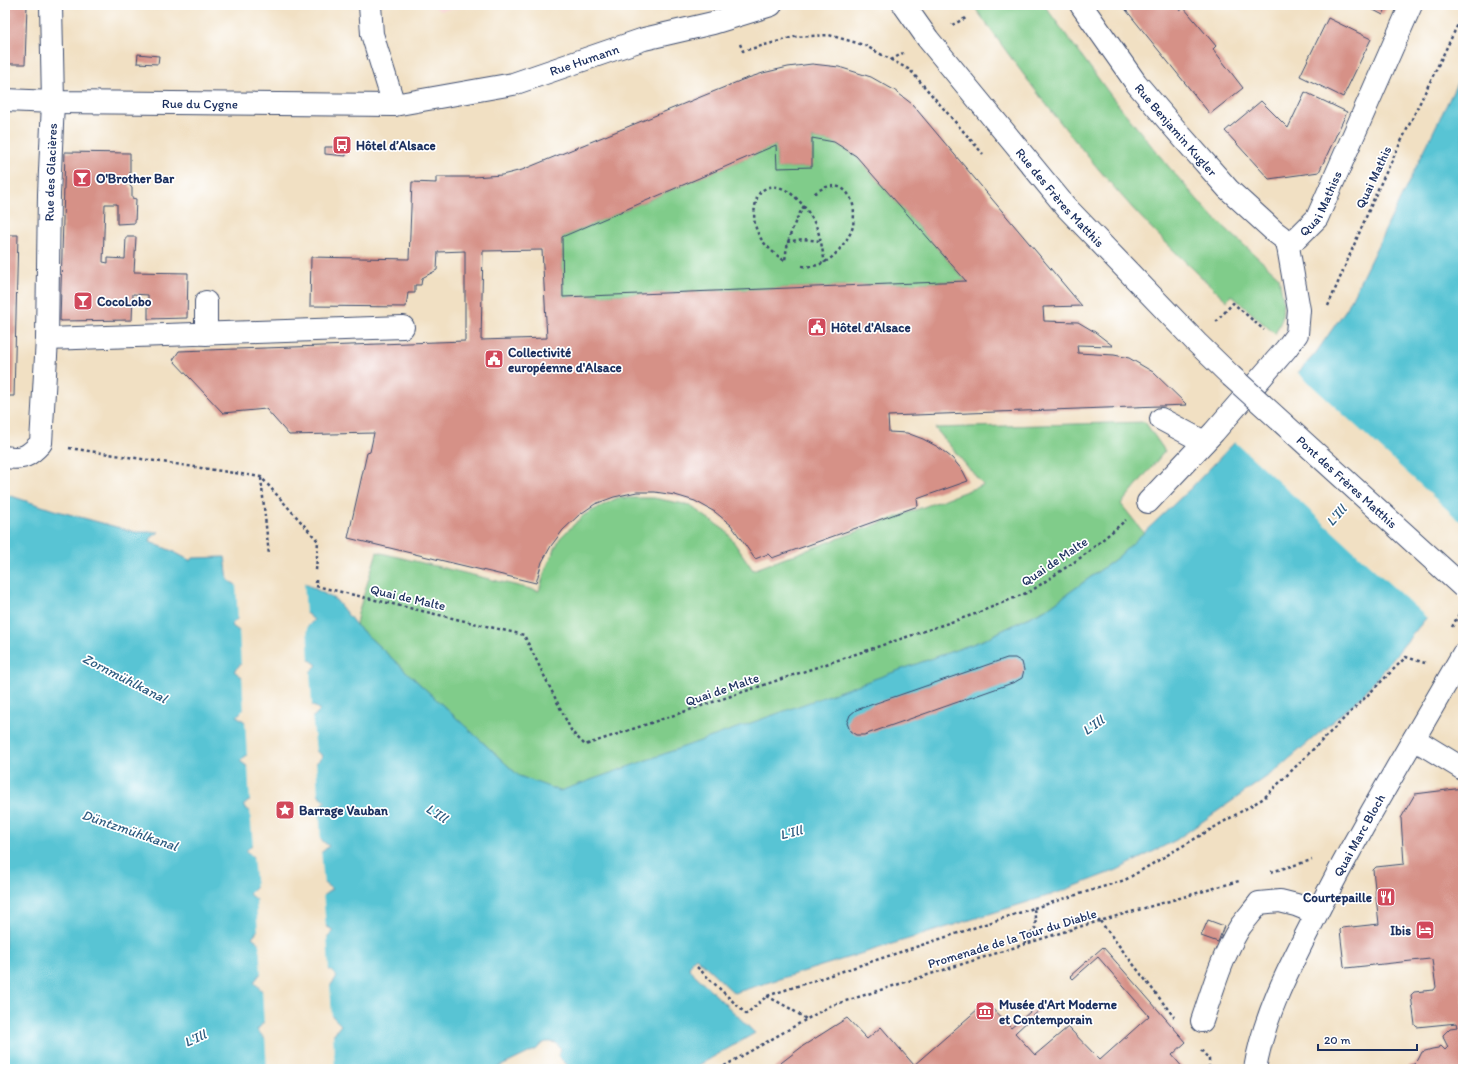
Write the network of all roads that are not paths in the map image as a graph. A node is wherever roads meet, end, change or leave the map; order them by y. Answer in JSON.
{"nodes":[{"id":1,"x":51,"y":5,"type":"edge"},
{"id":2,"x":370,"y":5,"type":"edge"},
{"id":3,"x":771,"y":5,"type":"edge"},
{"id":4,"x":904,"y":5,"type":"edge"},
{"id":5,"x":1081,"y":5,"type":"edge"},
{"id":6,"x":1411,"y":5,"type":"edge"},
{"id":7,"x":5,"y":100,"type":"edge"},
{"id":8,"x":53,"y":102,"type":"junction"},
{"id":9,"x":394,"y":105,"type":"junction"},
{"id":10,"x":1287,"y":241,"type":"junction"},
{"id":11,"x":206,"y":302,"type":"dead end"},
{"id":12,"x":403,"y":327,"type":"dead end"},
{"id":13,"x":206,"y":334,"type":"junction"},
{"id":14,"x":47,"y":339,"type":"junction"},
{"id":15,"x":1231,"y":376,"type":"joint"},
{"id":16,"x":1161,"y":419,"type":"dead end"},
{"id":17,"x":1204,"y":442,"type":"junction"},
{"id":18,"x":5,"y":457,"type":"edge"},
{"id":19,"x":1148,"y":502,"type":"road end"},
{"id":20,"x":1463,"y":587,"type":"edge"},
{"id":21,"x":1463,"y":654,"type":"edge"},
{"id":22,"x":1414,"y":739,"type":"junction"},
{"id":23,"x":1463,"y":769,"type":"edge"},
{"id":24,"x":1316,"y":914,"type":"junction"},
{"id":25,"x":1202,"y":1021,"type":"dead end"},
{"id":26,"x":1254,"y":1069,"type":"edge"}],
"edges":[{"from":1,"to":8,"type":"street","name":"Rue des Glacières"},
{"from":2,"to":9,"type":"street"},
{"from":3,"to":9,"type":"street","name":"Rue Humann"},
{"from":4,"to":15,"type":"street","name":"Rue des Frères Matthis"},
{"from":5,"to":10,"type":"street","name":"Rue Benjamin Kugler"},
{"from":6,"to":10,"type":"street","name":"Quai Mathiss"},
{"from":7,"to":8,"type":"street","name":"Rue du Cygne"},
{"from":8,"to":9,"type":"street","name":"Rue du Cygne"},
{"from":8,"to":14,"type":"street","name":"Rue des Glacières"},
{"from":10,"to":17,"type":"street","name":"Quai Mathiss"},
{"from":11,"to":13,"type":"street"},
{"from":12,"to":13,"type":"street"},
{"from":13,"to":14,"type":"street"},
{"from":14,"to":18,"type":"street","name":"Rue des Glacières"},
{"from":15,"to":20,"type":"street","name":"Pont des Frères Matthis","bridge":true},
{"from":16,"to":17,"type":"street"},
{"from":17,"to":19,"type":"street","name":"Quai Mathiss"},
{"from":21,"to":22,"type":"street","name":"Quai Marc Bloch"},
{"from":22,"to":23,"type":"street"},
{"from":22,"to":24,"type":"street","name":"Quai Marc Bloch"},
{"from":24,"to":25,"type":"street"},
{"from":24,"to":26,"type":"street","name":"Quai Marc Bloch"}]}
